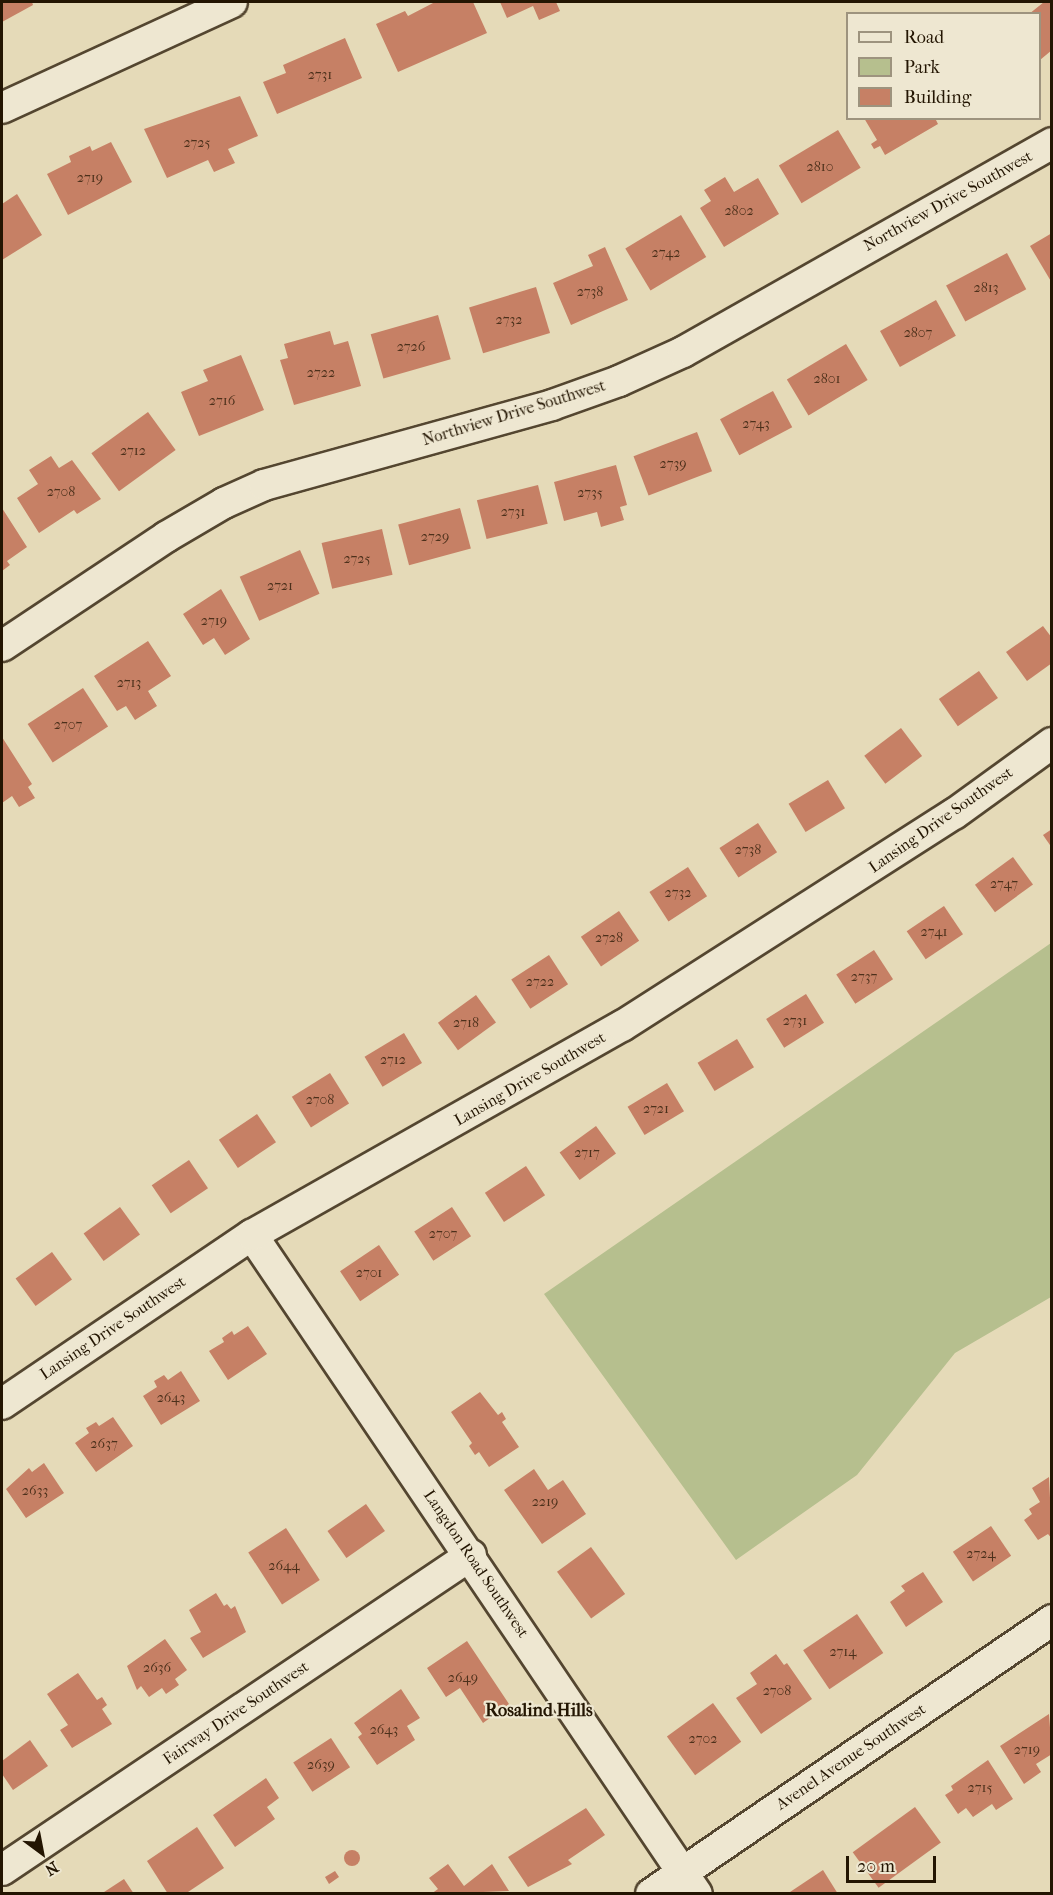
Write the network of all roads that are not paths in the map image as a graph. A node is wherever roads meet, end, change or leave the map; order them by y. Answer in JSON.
{"nodes":[{"id":1,"x":232,"y":2,"type":"edge"},
{"id":2,"x":2,"y":108,"type":"edge"},
{"id":3,"x":1052,"y":143,"type":"edge"},
{"id":4,"x":2,"y":646,"type":"edge"},
{"id":5,"x":1052,"y":743,"type":"edge"},
{"id":6,"x":252,"y":1235,"type":"junction"},
{"id":7,"x":2,"y":1404,"type":"edge"},
{"id":8,"x":471,"y":1555,"type":"junction"},
{"id":9,"x":1052,"y":1620,"type":"edge"},
{"id":10,"x":2,"y":1870,"type":"edge"},
{"id":11,"x":690,"y":1882,"type":"edge"},
{"id":12,"x":651,"y":1893,"type":"edge"}],
"edges":[{"from":1,"to":2,"type":"street"},
{"from":3,"to":4,"type":"street","name":"Northview Drive Southwest"},
{"from":5,"to":6,"type":"street","name":"Lansing Drive Southwest"},
{"from":6,"to":7,"type":"street","name":"Lansing Drive Southwest"},
{"from":6,"to":8,"type":"street","name":"Langdon Road Southwest"},
{"from":8,"to":10,"type":"street","name":"Fairway Drive Southwest"},
{"from":8,"to":11,"type":"street","name":"Langdon Road Southwest"},
{"from":9,"to":11,"type":"street","name":"Avenel Avenue Southwest"},
{"from":11,"to":12,"type":"street","name":"Avenel Avenue Southwest"}]}
